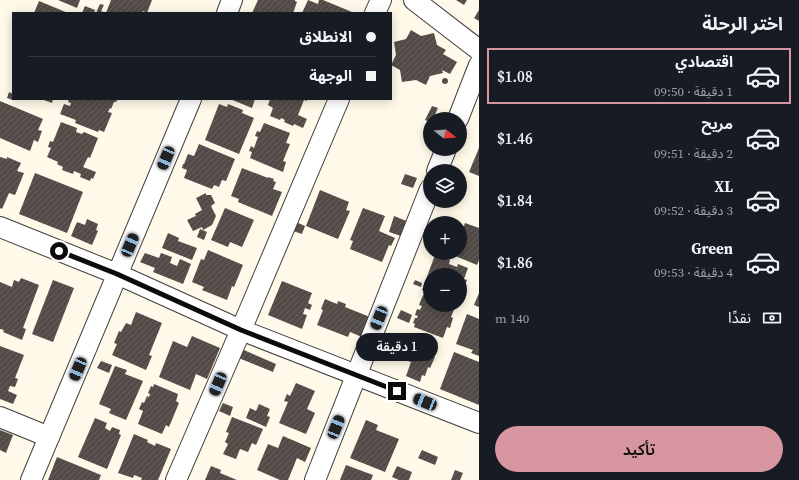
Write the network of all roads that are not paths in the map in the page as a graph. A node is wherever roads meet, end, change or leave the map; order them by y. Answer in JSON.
{"nodes":[{"id":1,"x":232,"y":0,"type":"edge"},
{"id":2,"x":381,"y":0,"type":"edge"},
{"id":3,"x":414,"y":0,"type":"edge"},
{"id":4,"x":227,"y":12,"type":"edge"},
{"id":5,"x":375,"y":12,"type":"edge"},
{"id":6,"x":479,"y":50,"type":"edge"},
{"id":7,"x":479,"y":65,"type":"edge"},
{"id":8,"x":191,"y":100,"type":"edge"},
{"id":9,"x":339,"y":100,"type":"edge"},
{"id":10,"x":461,"y":112,"type":"edge"},
{"id":11,"x":423,"y":207,"type":"edge"},
{"id":12,"x":0,"y":227,"type":"edge"},
{"id":13,"x":117,"y":274,"type":"junction"},
{"id":14,"x":241,"y":330,"type":"junction"},
{"id":15,"x":357,"y":375,"type":"junction"},
{"id":16,"x":0,"y":417,"type":"edge"},
{"id":17,"x":479,"y":423,"type":"edge"},
{"id":18,"x":49,"y":437,"type":"junction"},
{"id":19,"x":31,"y":480,"type":"edge"},
{"id":20,"x":176,"y":480,"type":"edge"},
{"id":21,"x":315,"y":480,"type":"edge"}],
"edges":[{"from":1,"to":4,"type":"street"},
{"from":2,"to":5,"type":"street"},
{"from":3,"to":6,"type":"street"},
{"from":7,"to":10,"type":"street"},
{"from":8,"to":13,"type":"street"},
{"from":9,"to":14,"type":"street"},
{"from":11,"to":15,"type":"street"},
{"from":12,"to":13,"type":"street"},
{"from":13,"to":14,"type":"street"},
{"from":13,"to":18,"type":"street"},
{"from":14,"to":15,"type":"street"},
{"from":14,"to":20,"type":"street"},
{"from":15,"to":17,"type":"street"},
{"from":15,"to":21,"type":"street"},
{"from":16,"to":18,"type":"street"},
{"from":18,"to":19,"type":"street"}]}
